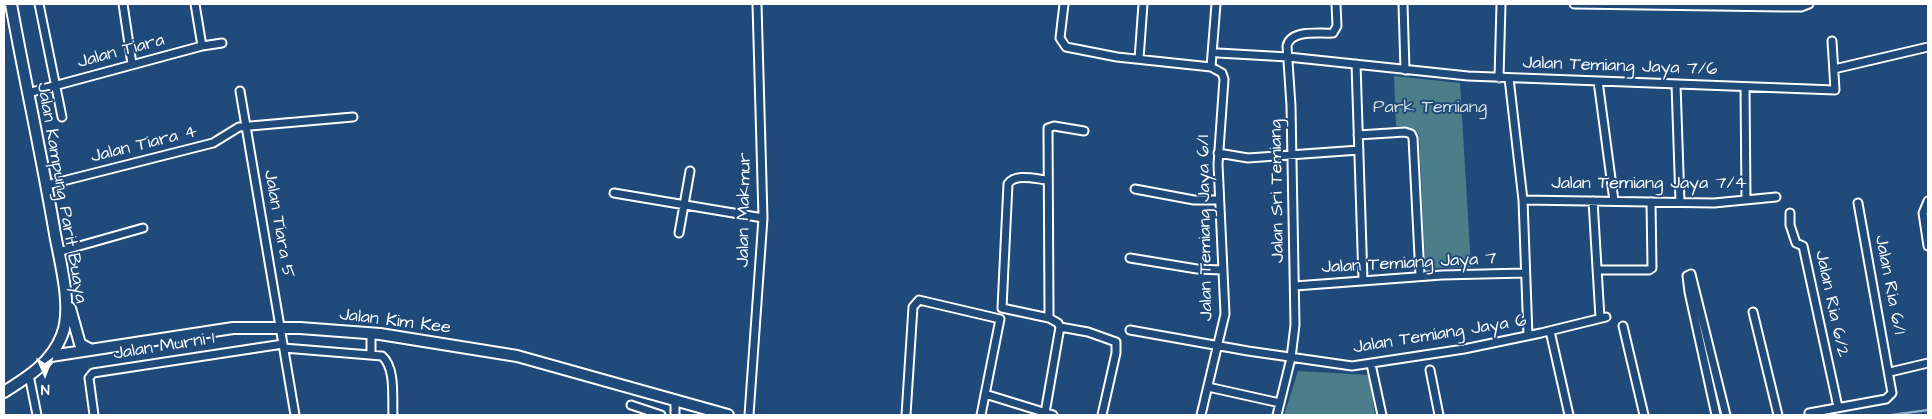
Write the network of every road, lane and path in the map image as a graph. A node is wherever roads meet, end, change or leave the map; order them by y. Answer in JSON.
{"nodes":[{"id":1,"x":11,"y":4,"type":"edge"},
{"id":2,"x":39,"y":4,"type":"edge"},
{"id":3,"x":123,"y":4,"type":"edge"},
{"id":4,"x":195,"y":4,"type":"edge"},
{"id":5,"x":757,"y":4,"type":"edge"},
{"id":6,"x":1064,"y":4,"type":"edge"},
{"id":7,"x":1143,"y":4,"type":"edge"},
{"id":8,"x":1216,"y":4,"type":"edge"},
{"id":9,"x":1336,"y":4,"type":"edge"},
{"id":10,"x":1403,"y":4,"type":"edge"},
{"id":11,"x":1501,"y":4,"type":"edge"},
{"id":12,"x":1574,"y":4,"type":"edge"},
{"id":13,"x":1808,"y":5,"type":"edge"},
{"id":14,"x":1832,"y":41,"type":"dead end"},
{"id":15,"x":222,"y":43,"type":"dead end"},
{"id":16,"x":202,"y":46,"type":"junction"},
{"id":17,"x":1928,"y":47,"type":"edge"},
{"id":18,"x":1218,"y":53,"type":"dead end"},
{"id":19,"x":1288,"y":57,"type":"junction"},
{"id":20,"x":1140,"y":59,"type":"junction"},
{"id":21,"x":132,"y":64,"type":"junction"},
{"id":22,"x":1356,"y":64,"type":"junction"},
{"id":23,"x":1215,"y":68,"type":"junction"},
{"id":24,"x":1404,"y":70,"type":"junction"},
{"id":25,"x":1834,"y":70,"type":"junction"},
{"id":26,"x":1500,"y":78,"type":"junction"},
{"id":27,"x":1509,"y":78,"type":"junction"},
{"id":28,"x":1598,"y":81,"type":"junction"},
{"id":29,"x":1676,"y":84,"type":"junction"},
{"id":30,"x":54,"y":86,"type":"junction"},
{"id":31,"x":1745,"y":87,"type":"junction"},
{"id":32,"x":240,"y":91,"type":"dead end"},
{"id":33,"x":28,"y":93,"type":"junction"},
{"id":34,"x":62,"y":117,"type":"dead end"},
{"id":35,"x":353,"y":117,"type":"dead end"},
{"id":36,"x":245,"y":125,"type":"junction"},
{"id":37,"x":1084,"y":131,"type":"dead end"},
{"id":38,"x":1358,"y":135,"type":"junction"},
{"id":39,"x":1359,"y":150,"type":"junction"},
{"id":40,"x":1218,"y":153,"type":"junction"},
{"id":41,"x":1292,"y":155,"type":"junction"},
{"id":42,"x":690,"y":171,"type":"dead end"},
{"id":43,"x":1048,"y":180,"type":"junction"},
{"id":44,"x":47,"y":185,"type":"junction"},
{"id":45,"x":1135,"y":189,"type":"dead end"},
{"id":46,"x":614,"y":193,"type":"dead end"},
{"id":47,"x":1776,"y":197,"type":"dead end"},
{"id":48,"x":1746,"y":199,"type":"junction"},
{"id":49,"x":1219,"y":200,"type":"junction"},
{"id":50,"x":1523,"y":200,"type":"junction"},
{"id":51,"x":1593,"y":201,"type":"junction"},
{"id":52,"x":1614,"y":201,"type":"junction"},
{"id":53,"x":1928,"y":201,"type":"edge"},
{"id":54,"x":1651,"y":202,"type":"junction"},
{"id":55,"x":1680,"y":202,"type":"junction"},
{"id":56,"x":1858,"y":203,"type":"dead end"},
{"id":57,"x":684,"y":205,"type":"junction"},
{"id":58,"x":1790,"y":213,"type":"dead end"},
{"id":59,"x":763,"y":218,"type":"junction"},
{"id":60,"x":143,"y":228,"type":"dead end"},
{"id":61,"x":679,"y":233,"type":"dead end"},
{"id":62,"x":1928,"y":246,"type":"edge"},
{"id":63,"x":58,"y":252,"type":"junction"},
{"id":64,"x":1130,"y":258,"type":"dead end"},
{"id":65,"x":1222,"y":270,"type":"junction"},
{"id":66,"x":1597,"y":270,"type":"junction"},
{"id":67,"x":1525,"y":273,"type":"junction"},
{"id":68,"x":1420,"y":276,"type":"junction"},
{"id":69,"x":1363,"y":280,"type":"junction"},
{"id":70,"x":64,"y":284,"type":"junction"},
{"id":71,"x":1294,"y":286,"type":"junction"},
{"id":72,"x":1753,"y":312,"type":"dead end"},
{"id":73,"x":1049,"y":318,"type":"junction"},
{"id":74,"x":1623,"y":326,"type":"dead end"},
{"id":75,"x":280,"y":327,"type":"junction"},
{"id":76,"x":1060,"y":327,"type":"junction"},
{"id":77,"x":1130,"y":330,"type":"dead end"},
{"id":78,"x":1550,"y":331,"type":"junction"},
{"id":79,"x":371,"y":335,"type":"junction"},
{"id":80,"x":1528,"y":336,"type":"junction"},
{"id":81,"x":284,"y":346,"type":"junction"},
{"id":82,"x":1218,"y":346,"type":"junction"},
{"id":83,"x":92,"y":350,"type":"junction"},
{"id":84,"x":371,"y":351,"type":"junction"},
{"id":85,"x":51,"y":356,"type":"junction"},
{"id":86,"x":1291,"y":358,"type":"junction"},
{"id":87,"x":1371,"y":364,"type":"junction"},
{"id":88,"x":1928,"y":364,"type":"edge"},
{"id":89,"x":1430,"y":370,"type":"dead end"},
{"id":90,"x":1890,"y":372,"type":"junction"},
{"id":91,"x":29,"y":375,"type":"junction"},
{"id":92,"x":1208,"y":387,"type":"junction"},
{"id":93,"x":4,"y":392,"type":"edge"},
{"id":94,"x":985,"y":394,"type":"junction"},
{"id":95,"x":675,"y":399,"type":"junction"},
{"id":96,"x":1280,"y":403,"type":"junction"},
{"id":97,"x":631,"y":406,"type":"dead end"},
{"id":98,"x":1838,"y":407,"type":"junction"},
{"id":99,"x":1044,"y":412,"type":"junction"},
{"id":100,"x":1815,"y":413,"type":"edge"},
{"id":101,"x":37,"y":415,"type":"edge"},
{"id":102,"x":94,"y":415,"type":"edge"},
{"id":103,"x":295,"y":415,"type":"edge"},
{"id":104,"x":393,"y":415,"type":"edge"},
{"id":105,"x":661,"y":415,"type":"edge"},
{"id":106,"x":675,"y":415,"type":"edge"},
{"id":107,"x":728,"y":415,"type":"edge"},
{"id":108,"x":749,"y":415,"type":"edge"},
{"id":109,"x":906,"y":415,"type":"edge"},
{"id":110,"x":981,"y":415,"type":"edge"},
{"id":111,"x":1053,"y":415,"type":"edge"},
{"id":112,"x":1102,"y":415,"type":"edge"},
{"id":113,"x":1201,"y":415,"type":"edge"},
{"id":114,"x":1277,"y":415,"type":"edge"},
{"id":115,"x":1382,"y":415,"type":"edge"},
{"id":116,"x":1439,"y":415,"type":"edge"},
{"id":117,"x":1568,"y":415,"type":"edge"},
{"id":118,"x":1644,"y":415,"type":"edge"},
{"id":119,"x":1716,"y":415,"type":"edge"},
{"id":120,"x":1726,"y":415,"type":"edge"},
{"id":121,"x":1778,"y":415,"type":"edge"}],
"edges":[{"from":1,"to":33,"type":"street","name":"Jalan Kampung Parit Buaya"},
{"from":2,"to":30,"type":"street"},
{"from":3,"to":21,"type":"street"},
{"from":4,"to":16,"type":"street"},
{"from":5,"to":59,"type":"street","name":"Jalan Makmur"},
{"from":6,"to":20,"type":"street"},
{"from":7,"to":20,"type":"street"},
{"from":8,"to":23,"type":"street","name":"Jalan Temiang Jaya 6/1"},
{"from":9,"to":19,"type":"street","name":"Jalan Sri Temiang"},
{"from":10,"to":24,"type":"street"},
{"from":11,"to":26,"type":"street"},
{"from":12,"to":13,"type":"street"},
{"from":14,"to":25,"type":"street","name":"Jalan Temiang Jaya 7/6"},
{"from":15,"to":16,"type":"street","name":"Jalan Tiara"},
{"from":16,"to":21,"type":"street","name":"Jalan Tiara"},
{"from":17,"to":25,"type":"street"},
{"from":18,"to":19,"type":"street","name":"Jalan Temiang Jaya 7/6"},
{"from":19,"to":22,"type":"street","name":"Jalan Temiang Jaya 7/6"},
{"from":19,"to":41,"type":"street","name":"Jalan Sri Temiang"},
{"from":20,"to":23,"type":"street"},
{"from":21,"to":30,"type":"street","name":"Jalan Tiara"},
{"from":22,"to":24,"type":"street","name":"Jalan Temiang Jaya 7/6"},
{"from":22,"to":38,"type":"street"},
{"from":23,"to":40,"type":"street","name":"Jalan Temiang Jaya 6/1"},
{"from":24,"to":26,"type":"street","name":"Jalan Temiang Jaya 7/6"},
{"from":25,"to":31,"type":"street","name":"Jalan Temiang Jaya 7/6"},
{"from":26,"to":27,"type":"street","name":"Jalan Temiang Jaya 7/6"},
{"from":27,"to":28,"type":"street","name":"Jalan Temiang Jaya 7/6"},
{"from":27,"to":50,"type":"street"},
{"from":28,"to":29,"type":"street","name":"Jalan Temiang Jaya 7/6"},
{"from":28,"to":52,"type":"street"},
{"from":29,"to":31,"type":"street","name":"Jalan Temiang Jaya 7/6"},
{"from":29,"to":55,"type":"street"},
{"from":30,"to":33,"type":"street","name":"Jalan Tiara"},
{"from":30,"to":34,"type":"street"},
{"from":31,"to":48,"type":"street"},
{"from":32,"to":36,"type":"street"},
{"from":33,"to":44,"type":"street","name":"Jalan Kampung Parit Buaya"},
{"from":35,"to":36,"type":"street","name":"Jalan Tiara 4"},
{"from":36,"to":44,"type":"street","name":"Jalan Tiara 4"},
{"from":36,"to":75,"type":"street","name":"Jalan Tiara 5"},
{"from":37,"to":43,"type":"street"},
{"from":38,"to":39,"type":"street"},
{"from":38,"to":68,"type":"street"},
{"from":39,"to":41,"type":"street"},
{"from":39,"to":69,"type":"street"},
{"from":40,"to":41,"type":"street"},
{"from":40,"to":49,"type":"street","name":"Jalan Temiang Jaya 6/1"},
{"from":41,"to":71,"type":"street","name":"Jalan Sri Temiang"},
{"from":42,"to":57,"type":"street"},
{"from":43,"to":73,"type":"street"},
{"from":43,"to":73,"type":"street"},
{"from":44,"to":63,"type":"street","name":"Jalan Kampung Parit Buaya"},
{"from":45,"to":49,"type":"street"},
{"from":46,"to":57,"type":"street"},
{"from":47,"to":48,"type":"street","name":"Jalan Temiang Jaya 7/4"},
{"from":48,"to":55,"type":"street","name":"Jalan Temiang Jaya 7/4"},
{"from":49,"to":65,"type":"street","name":"Jalan Temiang Jaya 6/1"},
{"from":50,"to":51,"type":"street","name":"Jalan Temiang Jaya 7/4"},
{"from":50,"to":67,"type":"street"},
{"from":51,"to":52,"type":"street","name":"Jalan Temiang Jaya 7/4"},
{"from":51,"to":66,"type":"street"},
{"from":52,"to":54,"type":"street","name":"Jalan Temiang Jaya 7/4"},
{"from":53,"to":62,"type":"street"},
{"from":54,"to":55,"type":"street","name":"Jalan Temiang Jaya 7/4"},
{"from":54,"to":66,"type":"street"},
{"from":56,"to":90,"type":"street","name":"Jalan Ria 6/1"},
{"from":57,"to":59,"type":"street"},
{"from":57,"to":61,"type":"street"},
{"from":58,"to":98,"type":"street","name":"Jalan Ria 6/2"},
{"from":59,"to":108,"type":"street","name":"Jalan Makmur"},
{"from":60,"to":63,"type":"street"},
{"from":63,"to":70,"type":"street","name":"Jalan Kampung Parit Buaya"},
{"from":64,"to":65,"type":"street"},
{"from":65,"to":82,"type":"street","name":"Jalan Temiang Jaya 6/1"},
{"from":66,"to":78,"type":"street","name":"Jalan Temiang Jaya 6"},
{"from":67,"to":68,"type":"street","name":"Jalan Temiang Jaya 7"},
{"from":67,"to":80,"type":"street"},
{"from":68,"to":69,"type":"street","name":"Jalan Temiang Jaya 7"},
{"from":69,"to":71,"type":"street","name":"Jalan Temiang Jaya 7"},
{"from":70,"to":83,"type":"street"},
{"from":70,"to":85,"type":"street","name":"Jalan Kampung Parit Buaya"},
{"from":71,"to":86,"type":"street","name":"Jalan Sri Temiang"},
{"from":72,"to":121,"type":"street"},
{"from":73,"to":76,"type":"street"},
{"from":74,"to":118,"type":"street"},
{"from":75,"to":79,"type":"street","name":"Jalan Kim Kee"},
{"from":75,"to":81,"type":"street","name":"Jalan Tiara 5"},
{"from":75,"to":83,"type":"street","name":"Jalan Kim Kee"},
{"from":76,"to":99,"type":"street"},
{"from":76,"to":112,"type":"street"},
{"from":77,"to":82,"type":"street","name":"Jalan Temiang Jaya 6"},
{"from":78,"to":80,"type":"street","name":"Jalan Temiang Jaya 6"},
{"from":78,"to":117,"type":"street"},
{"from":79,"to":84,"type":"street"},
{"from":79,"to":95,"type":"street","name":"Jalan Kim Kee"},
{"from":80,"to":87,"type":"street","name":"Jalan Temiang Jaya 6"},
{"from":81,"to":84,"type":"street"},
{"from":81,"to":102,"type":"street","name":"Jalan Murni 1"},
{"from":81,"to":103,"type":"street","name":"Jalan Tiara 5"},
{"from":82,"to":86,"type":"street","name":"Jalan Temiang Jaya 6"},
{"from":82,"to":92,"type":"street","name":"Jalan Temiang Jaya 6/1"},
{"from":83,"to":85,"type":"street","name":"Jalan Kim Kee"},
{"from":84,"to":104,"type":"street"},
{"from":85,"to":91,"type":"street","name":"Jalan Kampung Parit Buaya"},
{"from":86,"to":87,"type":"street","name":"Jalan Temiang Jaya 6"},
{"from":86,"to":96,"type":"street","name":"Jalan Sri Temiang"},
{"from":87,"to":115,"type":"street"},
{"from":88,"to":90,"type":"street"},
{"from":89,"to":116,"type":"street"},
{"from":90,"to":98,"type":"street","name":"Jalan Ria 6/1"},
{"from":91,"to":93,"type":"street","name":"Jalan Kampung Parit Buaya"},
{"from":91,"to":101,"type":"street"},
{"from":92,"to":96,"type":"street"},
{"from":92,"to":113,"type":"street","name":"Jalan Temiang Jaya 6/1"},
{"from":94,"to":99,"type":"street"},
{"from":94,"to":109,"type":"street"},
{"from":94,"to":110,"type":"street"},
{"from":95,"to":106,"type":"street"},
{"from":95,"to":107,"type":"street","name":"Jalan Kim Kee"},
{"from":96,"to":114,"type":"street","name":"Jalan Sri Temiang"},
{"from":97,"to":105,"type":"street"},
{"from":98,"to":100,"type":"street"},
{"from":99,"to":111,"type":"street"},
{"from":119,"to":120,"type":"street"}]}
